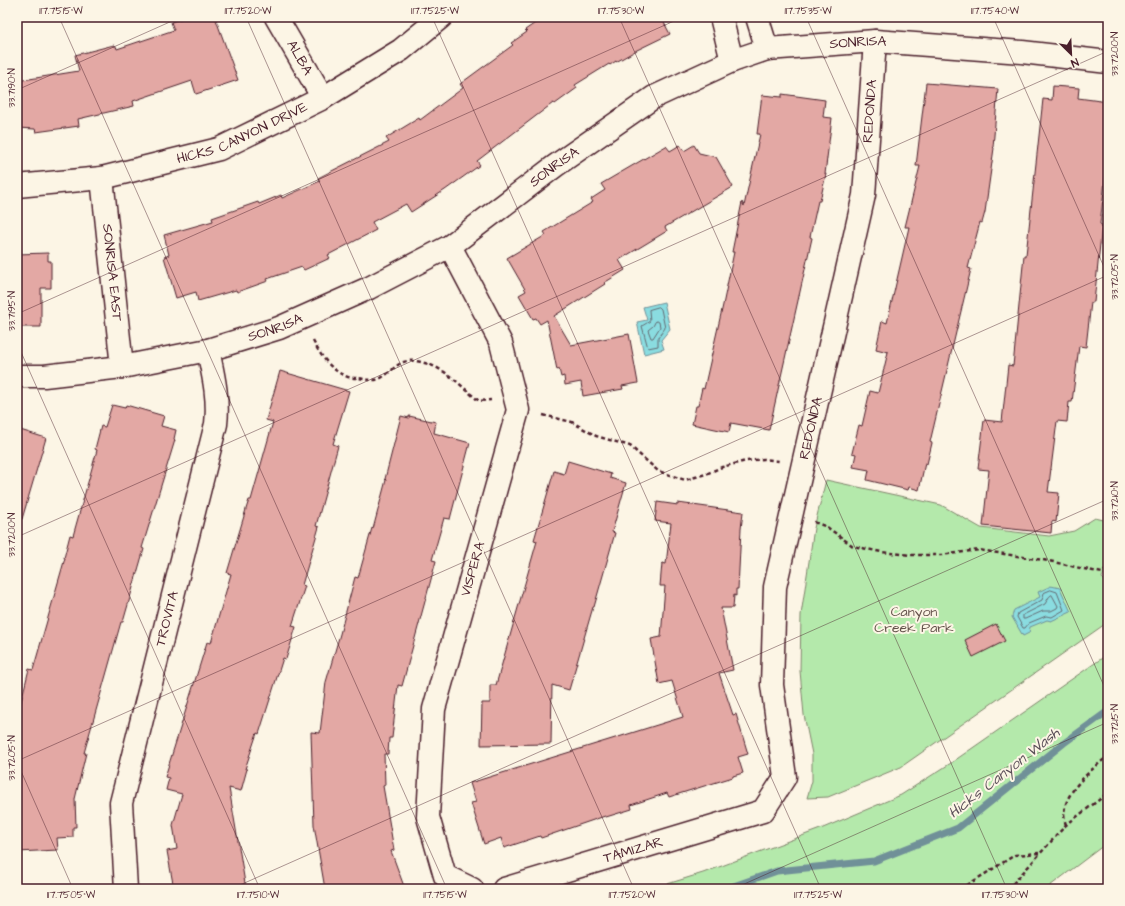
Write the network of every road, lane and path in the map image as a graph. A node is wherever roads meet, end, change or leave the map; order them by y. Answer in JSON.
{"nodes":[{"id":1,"x":276,"y":17,"type":"edge"},
{"id":2,"x":441,"y":17,"type":"edge"},
{"id":3,"x":720,"y":17,"type":"edge"},
{"id":4,"x":757,"y":17,"type":"edge"},
{"id":5,"x":875,"y":41,"type":"junction"},
{"id":6,"x":766,"y":49,"type":"junction"},
{"id":7,"x":732,"y":61,"type":"junction"},
{"id":8,"x":1108,"y":62,"type":"edge"},
{"id":9,"x":323,"y":98,"type":"junction"},
{"id":10,"x":102,"y":178,"type":"junction"},
{"id":11,"x":17,"y":186,"type":"edge"},
{"id":12,"x":450,"y":246,"type":"junction"},
{"id":13,"x":313,"y":341,"type":"dead end"},
{"id":14,"x":208,"y":350,"type":"junction"},
{"id":15,"x":122,"y":366,"type":"junction"},
{"id":16,"x":17,"y":376,"type":"edge"},
{"id":17,"x":498,"y":399,"type":"dead end"},
{"id":18,"x":1108,"y":756,"type":"edge"},
{"id":19,"x":1108,"y":793,"type":"edge"},
{"id":20,"x":763,"y":811,"type":"joint"},
{"id":21,"x":1066,"y":825,"type":"junction"},
{"id":22,"x":1039,"y":853,"type":"junction"},
{"id":23,"x":1013,"y":884,"type":"junction"},
{"id":24,"x":126,"y":889,"type":"edge"},
{"id":25,"x":472,"y":889,"type":"edge"},
{"id":26,"x":504,"y":889,"type":"edge"},
{"id":27,"x":961,"y":889,"type":"edge"},
{"id":28,"x":1008,"y":889,"type":"edge"},
{"id":29,"x":1016,"y":889,"type":"edge"}],
"edges":[{"from":1,"to":9,"type":"street","name":"ALBA"},
{"from":2,"to":9,"type":"street","name":"HICKS CANYON DRIVE"},
{"from":3,"to":7,"type":"street"},
{"from":4,"to":6,"type":"street"},
{"from":5,"to":6,"type":"street","name":"SONRISA"},
{"from":5,"to":8,"type":"street","name":"SONRISA"},
{"from":5,"to":20,"type":"street","name":"REDONDA"},
{"from":6,"to":7,"type":"street","name":"SONRISA"},
{"from":7,"to":12,"type":"street","name":"SONRISA"},
{"from":9,"to":10,"type":"street","name":"HICKS CANYON DRIVE"},
{"from":10,"to":11,"type":"street","name":"HICKS CANYON DRIVE"},
{"from":10,"to":15,"type":"street","name":"SONRISA EAST"},
{"from":12,"to":14,"type":"street","name":"SONRISA"},
{"from":12,"to":25,"type":"street","name":"VISPERA"},
{"from":13,"to":17,"type":"path"},
{"from":14,"to":15,"type":"street","name":"SONRISA"},
{"from":14,"to":24,"type":"street","name":"TROVITA"},
{"from":15,"to":16,"type":"street","name":"SONRISA"},
{"from":18,"to":21,"type":"path"},
{"from":19,"to":21,"type":"path"},
{"from":20,"to":26,"type":"street","name":"TAMIZAR"},
{"from":21,"to":22,"type":"path"},
{"from":22,"to":23,"type":"path"},
{"from":22,"to":27,"type":"path"},
{"from":23,"to":28,"type":"path"},
{"from":23,"to":29,"type":"path"}]}
